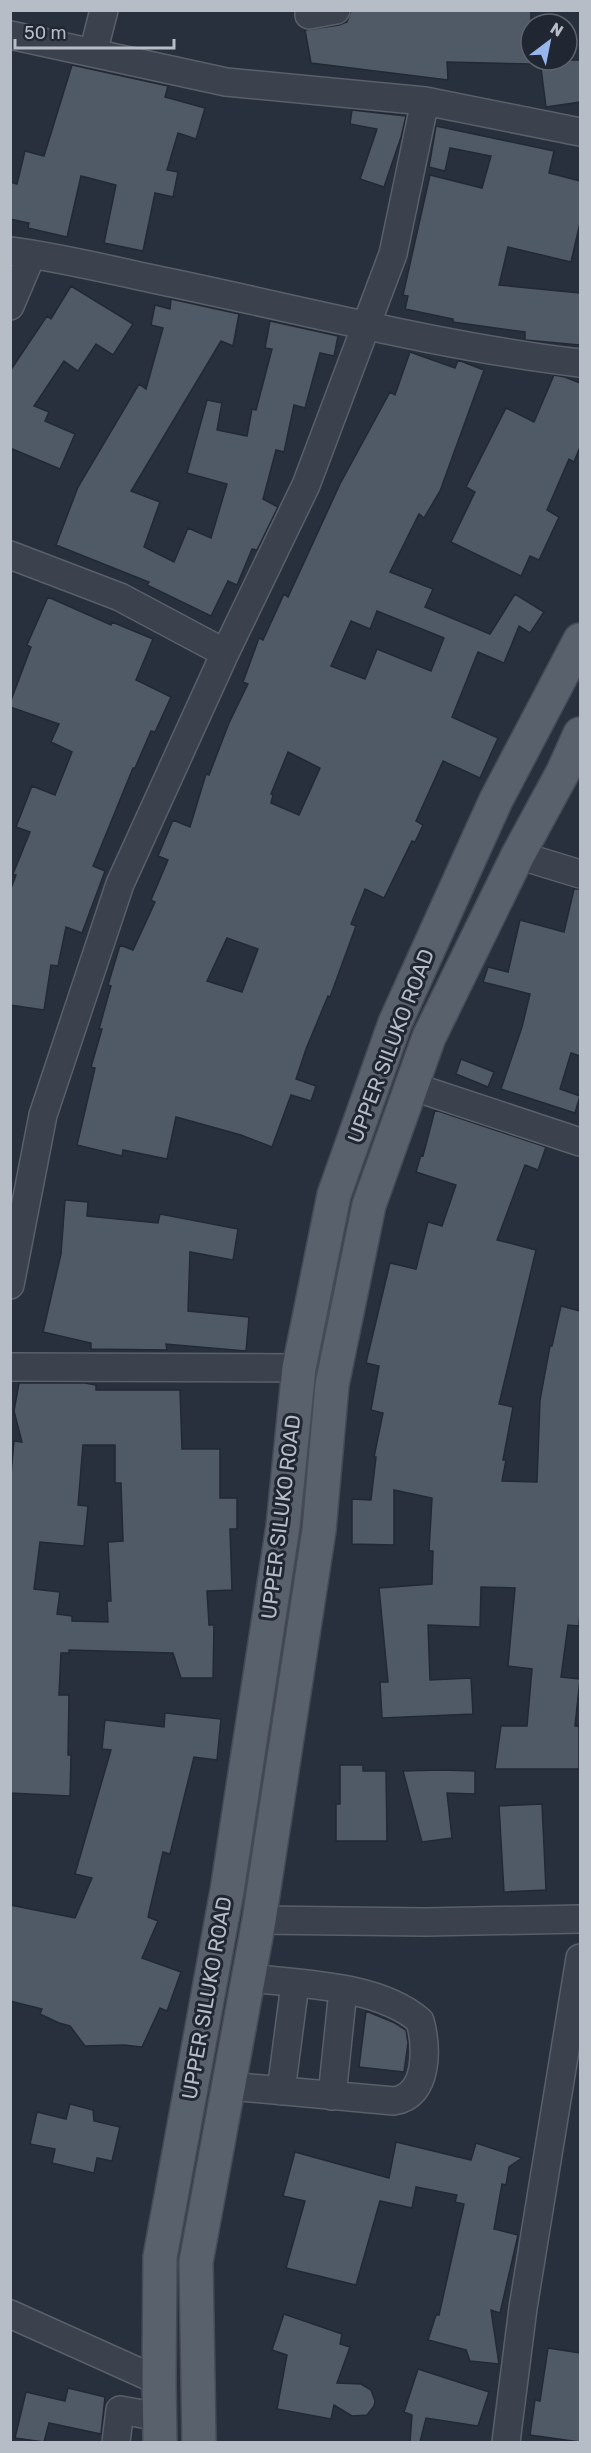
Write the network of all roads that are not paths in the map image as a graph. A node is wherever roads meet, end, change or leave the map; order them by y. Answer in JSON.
{"nodes":[{"id":1,"x":104,"y":10,"type":"edge"},
{"id":2,"x":336,"y":10,"type":"edge"},
{"id":3,"x":309,"y":15,"type":"dead end"},
{"id":4,"x":10,"y":35,"type":"edge"},
{"id":5,"x":93,"y":53,"type":"junction"},
{"id":6,"x":425,"y":101,"type":"junction"},
{"id":7,"x":580,"y":132,"type":"edge"},
{"id":8,"x":21,"y":252,"type":"edge"},
{"id":9,"x":10,"y":306,"type":"edge"},
{"id":10,"x":365,"y":326,"type":"junction"},
{"id":11,"x":580,"y":363,"type":"edge"},
{"id":12,"x":10,"y":555,"type":"edge"},
{"id":13,"x":580,"y":640,"type":"edge"},
{"id":14,"x":225,"y":652,"type":"junction"},
{"id":15,"x":580,"y":734,"type":"edge"},
{"id":16,"x":572,"y":775,"type":"edge"},
{"id":17,"x":518,"y":855,"type":"junction"},
{"id":18,"x":580,"y":874,"type":"edge"},
{"id":19,"x":411,"y":1086,"type":"junction"},
{"id":20,"x":580,"y":1142,"type":"edge"},
{"id":21,"x":10,"y":1285,"type":"edge"},
{"id":22,"x":10,"y":1368,"type":"edge"},
{"id":23,"x":298,"y":1368,"type":"junction"},
{"id":24,"x":580,"y":1918,"type":"edge"},
{"id":25,"x":259,"y":1920,"type":"junction"},
{"id":26,"x":580,"y":1958,"type":"edge"},
{"id":27,"x":248,"y":1978,"type":"junction"},
{"id":28,"x":295,"y":1984,"type":"junction"},
{"id":29,"x":343,"y":1990,"type":"junction"},
{"id":30,"x":229,"y":2086,"type":"junction"},
{"id":31,"x":281,"y":2091,"type":"junction"},
{"id":32,"x":332,"y":2096,"type":"junction"},
{"id":33,"x":10,"y":2314,"type":"edge"},
{"id":34,"x":159,"y":2381,"type":"junction"},
{"id":35,"x":160,"y":2430,"type":"edge"},
{"id":36,"x":116,"y":2442,"type":"edge"},
{"id":37,"x":198,"y":2442,"type":"edge"},
{"id":38,"x":506,"y":2442,"type":"edge"}],
"edges":[{"from":1,"to":5,"type":"street"},
{"from":2,"to":3,"type":"street"},
{"from":4,"to":5,"type":"street"},
{"from":5,"to":6,"type":"street"},
{"from":6,"to":7,"type":"street"},
{"from":6,"to":10,"type":"street"},
{"from":8,"to":9,"type":"street"},
{"from":8,"to":10,"type":"street"},
{"from":10,"to":11,"type":"street"},
{"from":10,"to":14,"type":"street"},
{"from":12,"to":14,"type":"street"},
{"from":13,"to":23,"type":"main road","name":"UPPER SILUKO ROAD"},
{"from":14,"to":21,"type":"street"},
{"from":15,"to":16,"type":"main road","name":"UPPER SILUKO ROAD"},
{"from":16,"to":17,"type":"main road","name":"UPPER SILUKO ROAD"},
{"from":17,"to":18,"type":"street"},
{"from":17,"to":19,"type":"main road","name":"UPPER SILUKO ROAD"},
{"from":19,"to":20,"type":"street"},
{"from":19,"to":25,"type":"main road","name":"UPPER SILUKO ROAD"},
{"from":22,"to":23,"type":"street"},
{"from":23,"to":34,"type":"main road","name":"UPPER SILUKO ROAD"},
{"from":24,"to":25,"type":"street"},
{"from":25,"to":27,"type":"main road","name":"UPPER SILUKO ROAD"},
{"from":26,"to":38,"type":"street"},
{"from":27,"to":28,"type":"street"},
{"from":27,"to":30,"type":"main road","name":"UPPER SILUKO ROAD"},
{"from":28,"to":29,"type":"street"},
{"from":28,"to":31,"type":"street"},
{"from":29,"to":32,"type":"street"},
{"from":29,"to":32,"type":"street"},
{"from":30,"to":31,"type":"street"},
{"from":30,"to":37,"type":"main road","name":"UPPER SILUKO ROAD"},
{"from":31,"to":32,"type":"street"},
{"from":33,"to":34,"type":"street"},
{"from":34,"to":35,"type":"main road","name":"UPPER SILUKO ROAD"},
{"from":35,"to":36,"type":"street"}]}
